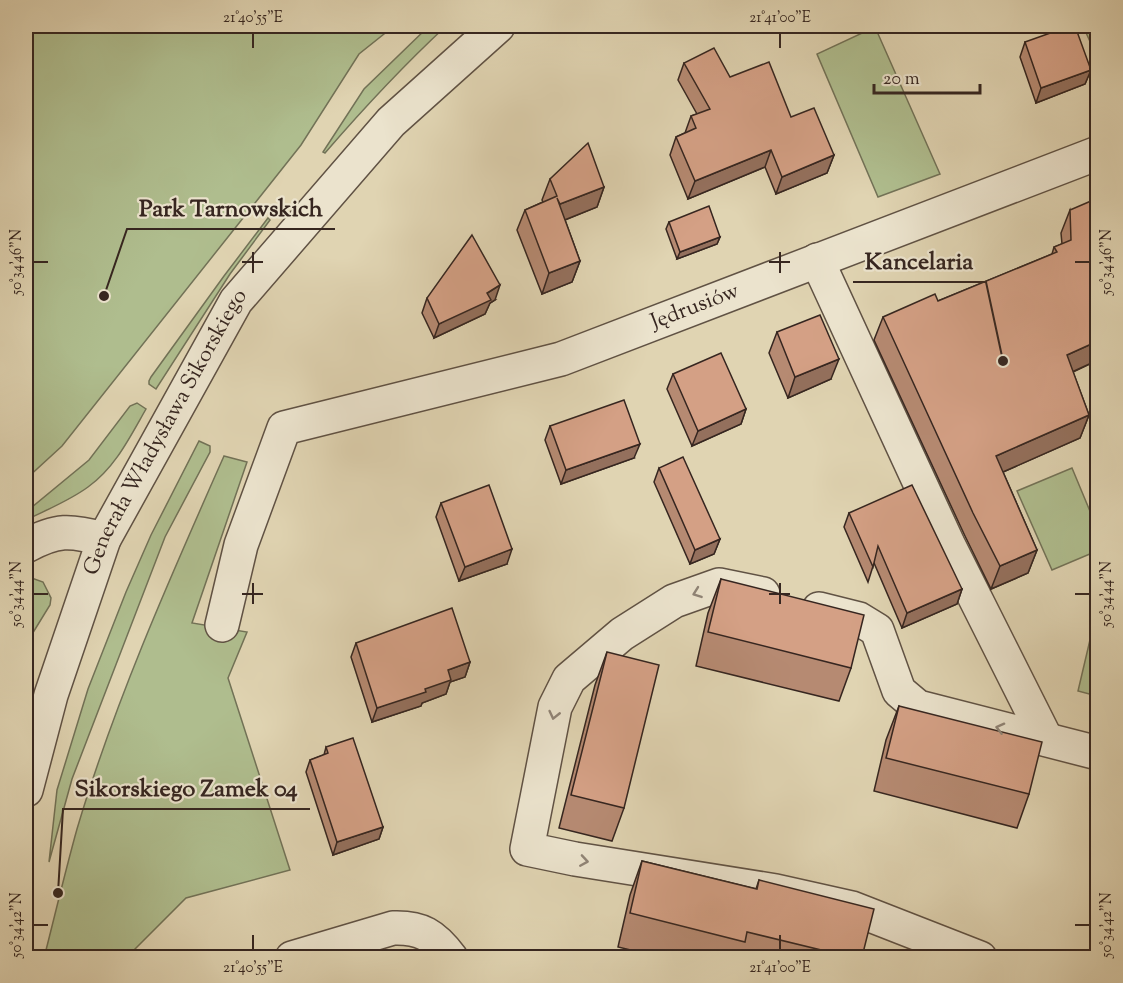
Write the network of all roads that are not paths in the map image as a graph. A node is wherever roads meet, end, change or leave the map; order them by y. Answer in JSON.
{"nodes":[{"id":1,"x":498,"y":26,"type":"edge"},
{"id":2,"x":1098,"y":153,"type":"edge"},
{"id":3,"x":817,"y":260,"type":"junction"},
{"id":4,"x":104,"y":539,"type":"junction"},
{"id":5,"x":26,"y":546,"type":"edge"},
{"id":6,"x":222,"y":625,"type":"dead end"},
{"id":7,"x":51,"y":695,"type":"junction"},
{"id":8,"x":26,"y":722,"type":"edge"},
{"id":9,"x":1046,"y":739,"type":"junction"},
{"id":10,"x":1098,"y":753,"type":"edge"},
{"id":11,"x":26,"y":790,"type":"edge"},
{"id":12,"x":291,"y":957,"type":"edge"},
{"id":13,"x":451,"y":957,"type":"edge"},
{"id":14,"x":980,"y":957,"type":"edge"}],
"edges":[{"from":1,"to":4,"type":"street","name":"Generała Władysława Sikorskiego"},
{"from":2,"to":3,"type":"street","name":"Jędrusiów"},
{"from":3,"to":6,"type":"street","name":"Jędrusiów"},
{"from":3,"to":9,"type":"street"},
{"from":4,"to":5,"type":"street"},
{"from":4,"to":7,"type":"street","name":"Generała Władysława Sikorskiego"},
{"from":7,"to":8,"type":"street"},
{"from":7,"to":11,"type":"street","name":"Generała Władysława Sikorskiego"},
{"from":9,"to":10,"type":"street"},
{"from":9,"to":14,"type":"street","one_way":true},
{"from":12,"to":13,"type":"street"}]}
